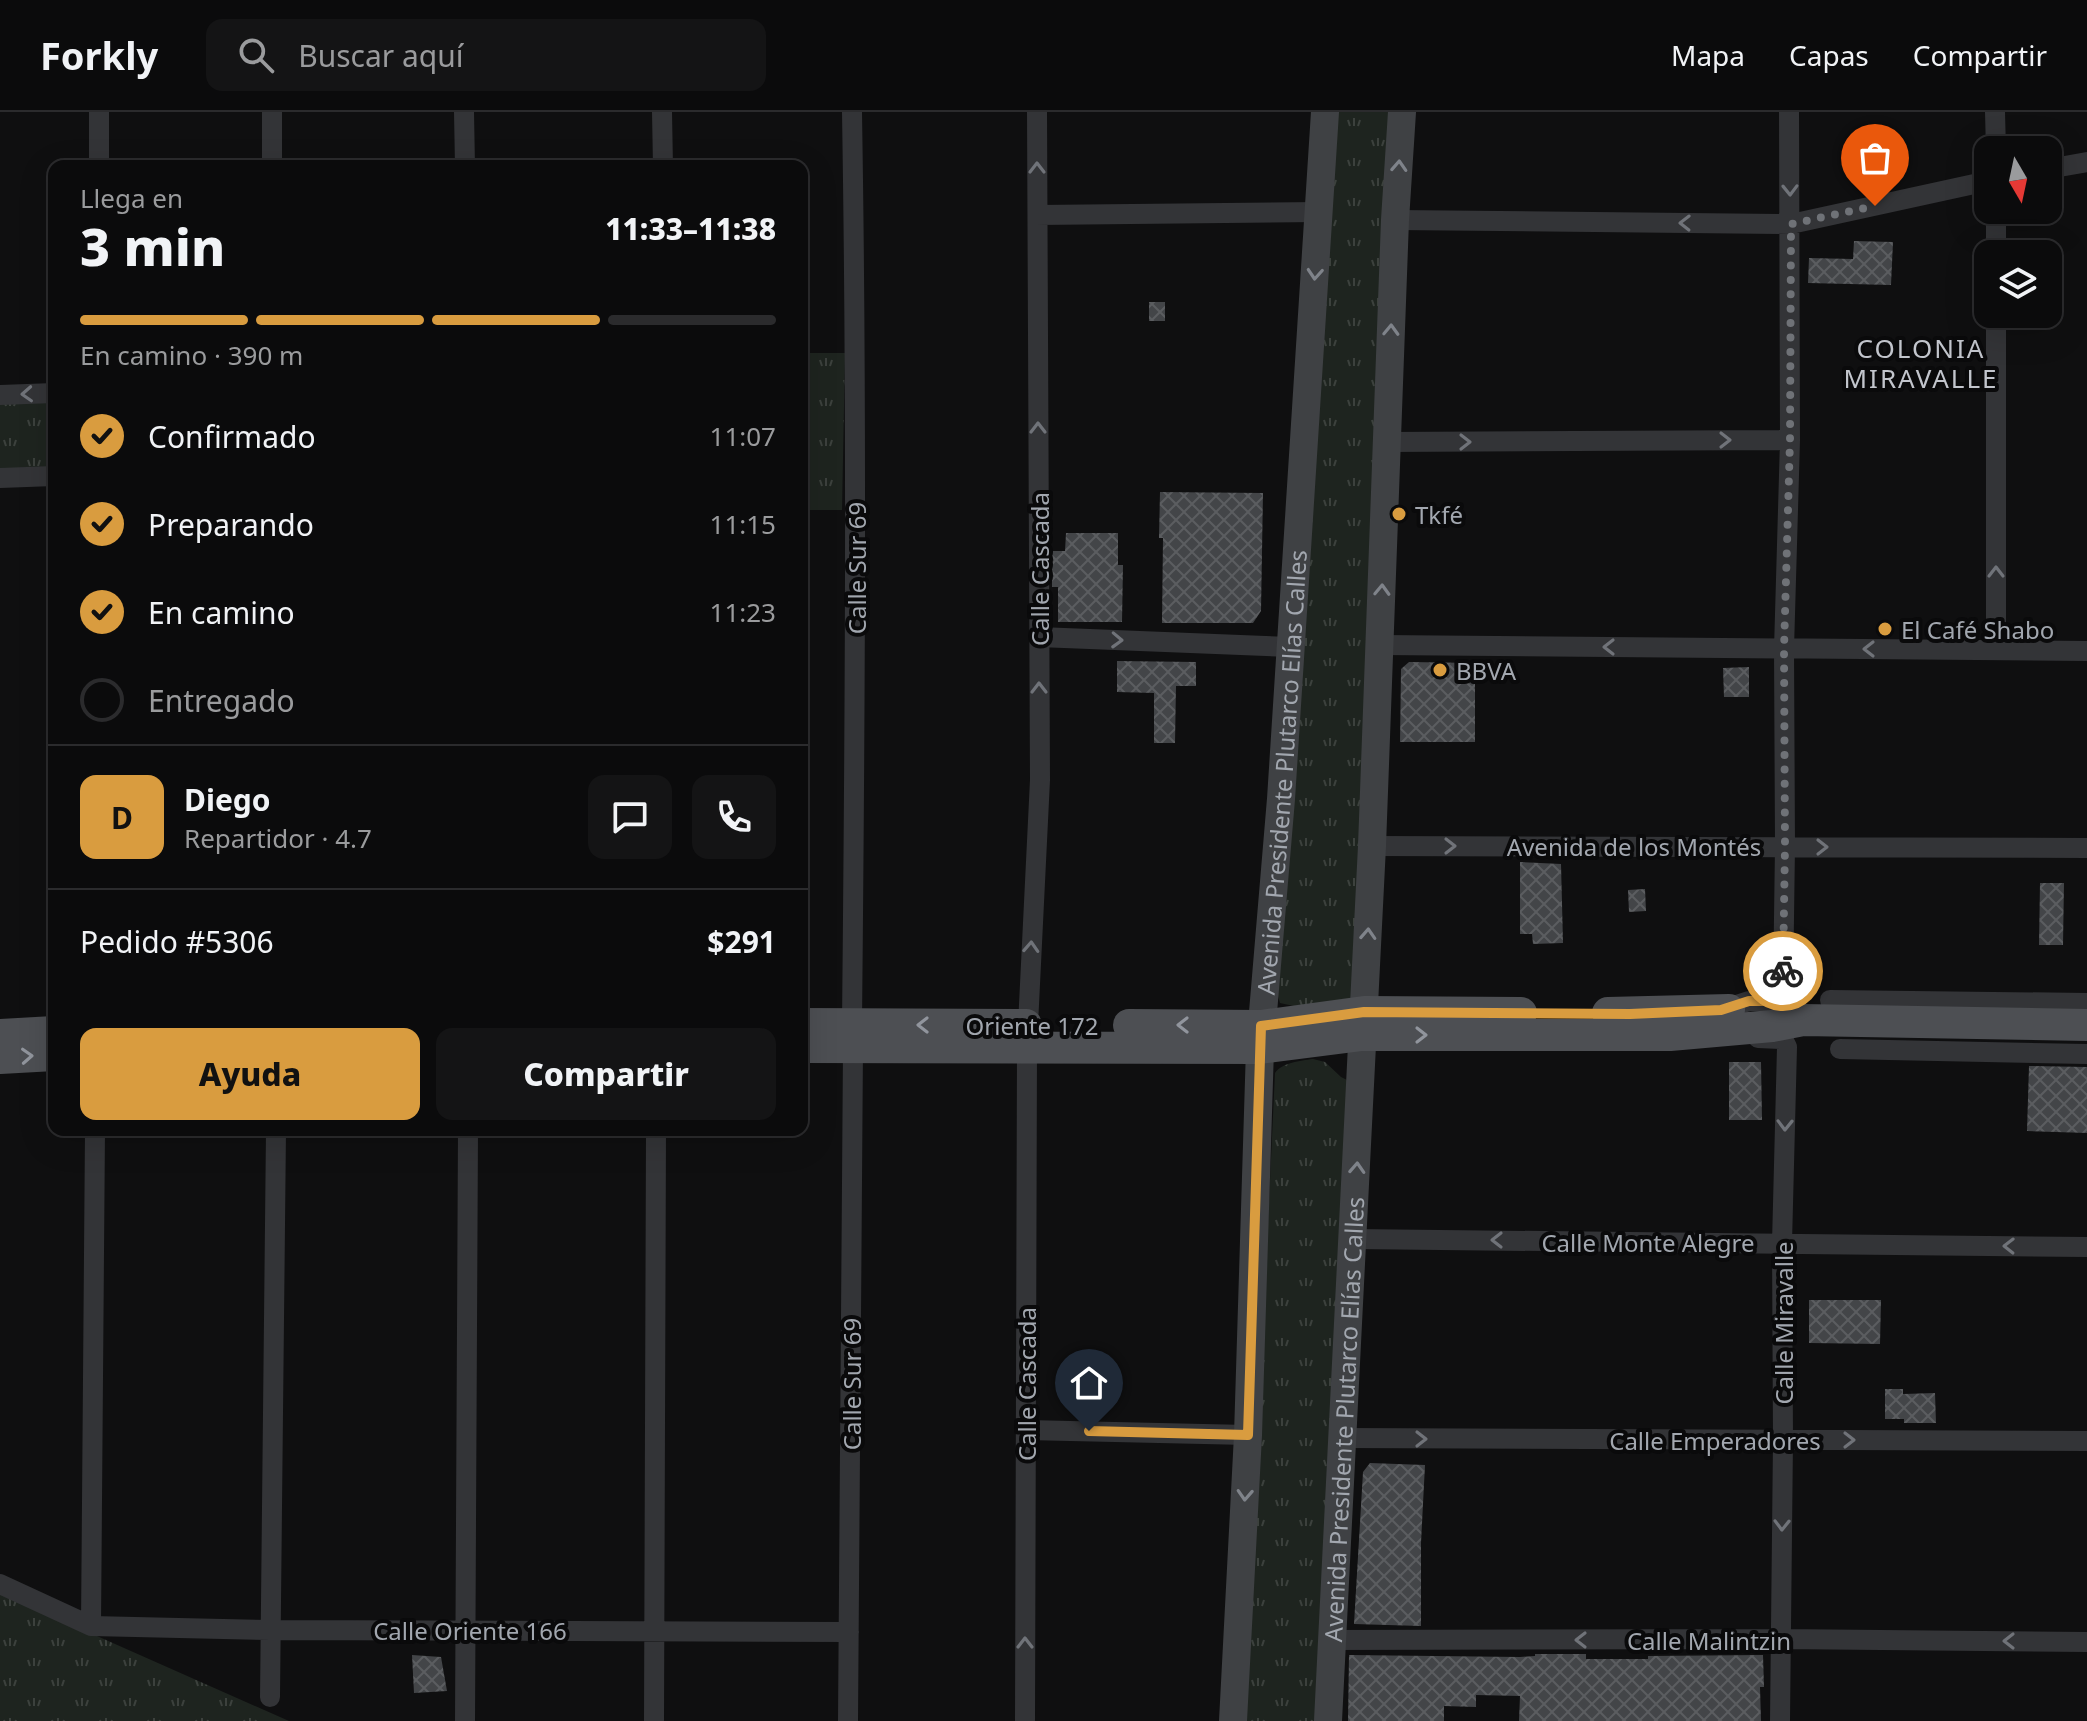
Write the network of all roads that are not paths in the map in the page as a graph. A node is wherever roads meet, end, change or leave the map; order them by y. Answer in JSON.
{"nodes":[{"id":1,"x":99,"y":112,"type":"edge"},
{"id":2,"x":272,"y":112,"type":"edge"},
{"id":3,"x":464,"y":112,"type":"edge"},
{"id":4,"x":662,"y":112,"type":"edge"},
{"id":5,"x":852,"y":112,"type":"edge"},
{"id":6,"x":1037,"y":112,"type":"edge"},
{"id":7,"x":1325,"y":112,"type":"edge"},
{"id":8,"x":1402,"y":112,"type":"edge"},
{"id":9,"x":1789,"y":112,"type":"edge"},
{"id":10,"x":1995,"y":112,"type":"edge"},
{"id":11,"x":1996,"y":136,"type":"edge"},
{"id":12,"x":99,"y":160,"type":"edge"},
{"id":13,"x":272,"y":160,"type":"edge"},
{"id":14,"x":465,"y":160,"type":"edge"},
{"id":15,"x":663,"y":160,"type":"edge"},
{"id":16,"x":2087,"y":162,"type":"edge"},
{"id":17,"x":2062,"y":166,"type":"edge"},
{"id":18,"x":1974,"y":184,"type":"edge"},
{"id":19,"x":1319,"y":212,"type":"junction"},
{"id":20,"x":1038,"y":215,"type":"junction"},
{"id":21,"x":1395,"y":220,"type":"junction"},
{"id":22,"x":1791,"y":224,"type":"junction"},
{"id":23,"x":1996,"y":328,"type":"edge"},
{"id":24,"x":48,"y":393,"type":"edge"},
{"id":25,"x":0,"y":395,"type":"edge"},
{"id":26,"x":1790,"y":440,"type":"junction"},
{"id":27,"x":1387,"y":442,"type":"junction"},
{"id":28,"x":48,"y":476,"type":"edge"},
{"id":29,"x":0,"y":478,"type":"edge"},
{"id":30,"x":1039,"y":637,"type":"junction"},
{"id":31,"x":1381,"y":645,"type":"junction"},
{"id":32,"x":1291,"y":647,"type":"junction"},
{"id":33,"x":1784,"y":649,"type":"junction"},
{"id":34,"x":1996,"y":650,"type":"junction"},
{"id":35,"x":2087,"y":651,"type":"edge"},
{"id":36,"x":1372,"y":846,"type":"junction"},
{"id":37,"x":1785,"y":846,"type":"junction"},
{"id":38,"x":2087,"y":848,"type":"edge"},
{"id":39,"x":1830,"y":1000,"type":"dead end"},
{"id":40,"x":2087,"y":1003,"type":"edge"},
{"id":41,"x":1792,"y":1009,"type":"junction"},
{"id":42,"x":1363,"y":1023,"type":"junction"},
{"id":43,"x":808,"y":1025,"type":"edge"},
{"id":44,"x":2087,"y":1025,"type":"edge"},
{"id":45,"x":48,"y":1032,"type":"edge"},
{"id":46,"x":0,"y":1035,"type":"edge"},
{"id":47,"x":1670,"y":1035,"type":"junction"},
{"id":48,"x":853,"y":1036,"type":"junction"},
{"id":49,"x":1028,"y":1036,"type":"junction"},
{"id":50,"x":1260,"y":1037,"type":"junction"},
{"id":51,"x":808,"y":1046,"type":"edge"},
{"id":52,"x":1840,"y":1049,"type":"dead end"},
{"id":53,"x":2087,"y":1054,"type":"edge"},
{"id":54,"x":48,"y":1055,"type":"edge"},
{"id":55,"x":0,"y":1058,"type":"edge"},
{"id":56,"x":95,"y":1136,"type":"edge"},
{"id":57,"x":276,"y":1136,"type":"edge"},
{"id":58,"x":468,"y":1136,"type":"edge"},
{"id":59,"x":656,"y":1136,"type":"edge"},
{"id":60,"x":1354,"y":1239,"type":"junction"},
{"id":61,"x":1782,"y":1243,"type":"junction"},
{"id":62,"x":2087,"y":1247,"type":"edge"},
{"id":63,"x":1026,"y":1430,"type":"junction"},
{"id":64,"x":1248,"y":1435,"type":"junction"},
{"id":65,"x":1343,"y":1438,"type":"junction"},
{"id":66,"x":1783,"y":1440,"type":"junction"},
{"id":67,"x":2087,"y":1441,"type":"edge"},
{"id":68,"x":0,"y":1584,"type":"edge"},
{"id":69,"x":91,"y":1626,"type":"junction"},
{"id":70,"x":270,"y":1630,"type":"junction"},
{"id":71,"x":466,"y":1630,"type":"junction"},
{"id":72,"x":653,"y":1632,"type":"junction"},
{"id":73,"x":849,"y":1632,"type":"junction"},
{"id":74,"x":1780,"y":1639,"type":"junction"},
{"id":75,"x":1332,"y":1640,"type":"junction"},
{"id":76,"x":2087,"y":1642,"type":"edge"},
{"id":77,"x":270,"y":1697,"type":"dead end"},
{"id":78,"x":465,"y":1721,"type":"edge"},
{"id":79,"x":654,"y":1721,"type":"edge"},
{"id":80,"x":848,"y":1721,"type":"edge"},
{"id":81,"x":1025,"y":1721,"type":"edge"},
{"id":82,"x":1233,"y":1721,"type":"edge"},
{"id":83,"x":1328,"y":1721,"type":"edge"},
{"id":84,"x":1780,"y":1721,"type":"edge"}],
"edges":[{"from":1,"to":12,"type":"street"},
{"from":2,"to":13,"type":"street"},
{"from":3,"to":14,"type":"street"},
{"from":4,"to":15,"type":"street"},
{"from":5,"to":48,"type":"street","name":"Calle Sur 69"},
{"from":20,"to":6,"type":"street","name":"Calle Cascada","one_way":true},
{"from":7,"to":19,"type":"main road","name":"Avenida Presidente Plutarco Elías Calles"},
{"from":21,"to":8,"type":"main road","name":"Avenida Presidente Plutarco Elías Calles","one_way":true},
{"from":9,"to":22,"type":"street","one_way":true},
{"from":10,"to":11,"type":"street"},
{"from":16,"to":17,"type":"street"},
{"from":18,"to":22,"type":"street"},
{"from":19,"to":20,"type":"street"},
{"from":19,"to":32,"type":"main road","name":"Avenida Presidente Plutarco Elías Calles","one_way":true},
{"from":30,"to":20,"type":"street","name":"Calle Cascada","one_way":true},
{"from":22,"to":21,"type":"street","one_way":true},
{"from":27,"to":21,"type":"main road","name":"Avenida Presidente Plutarco Elías Calles","one_way":true},
{"from":22,"to":26,"type":"street"},
{"from":34,"to":23,"type":"street","one_way":true},
{"from":24,"to":25,"type":"street","one_way":true},
{"from":27,"to":26,"type":"street","one_way":true},
{"from":26,"to":33,"type":"street"},
{"from":31,"to":27,"type":"main road","name":"Avenida Presidente Plutarco Elías Calles","one_way":true},
{"from":28,"to":29,"type":"street"},
{"from":30,"to":32,"type":"street","one_way":true},
{"from":49,"to":30,"type":"street","name":"Calle Cascada","one_way":true},
{"from":33,"to":31,"type":"street","one_way":true},
{"from":31,"to":36,"type":"main road","name":"Avenida Presidente Plutarco Elías Calles"},
{"from":32,"to":50,"type":"main road","name":"Avenida Presidente Plutarco Elías Calles"},
{"from":34,"to":33,"type":"street","one_way":true},
{"from":33,"to":37,"type":"street"},
{"from":34,"to":35,"type":"street"},
{"from":36,"to":37,"type":"street","name":"Avenida de los Montés","one_way":true},
{"from":42,"to":36,"type":"main road","name":"Avenida Presidente Plutarco Elías Calles","one_way":true},
{"from":37,"to":38,"type":"street","name":"Avenida de los Montés","one_way":true},
{"from":37,"to":41,"type":"street"},
{"from":39,"to":40,"type":"street"},
{"from":41,"to":42,"type":"main road"},
{"from":41,"to":44,"type":"main road"},
{"from":41,"to":47,"type":"main road"},
{"from":42,"to":47,"type":"main road","one_way":true},
{"from":42,"to":50,"type":"main road","name":"Oriente 172"},
{"from":60,"to":42,"type":"main road","name":"Avenida Presidente Plutarco Elías Calles","one_way":true},
{"from":43,"to":48,"type":"main road","name":"Oriente 172"},
{"from":45,"to":46,"type":"main road"},
{"from":47,"to":61,"type":"street","name":"Calle Miravalle","one_way":true},
{"from":48,"to":49,"type":"main road","name":"Oriente 172"},
{"from":48,"to":51,"type":"main road","name":"Oriente 172"},
{"from":48,"to":73,"type":"street","name":"Calle Sur 69"},
{"from":49,"to":50,"type":"main road","name":"Oriente 172"},
{"from":49,"to":63,"type":"street","name":"Calle Cascada"},
{"from":50,"to":64,"type":"main road","name":"Avenida Presidente Plutarco Elías Calles"},
{"from":52,"to":53,"type":"street"},
{"from":55,"to":54,"type":"main road","one_way":true},
{"from":56,"to":69,"type":"street"},
{"from":57,"to":70,"type":"street"},
{"from":58,"to":71,"type":"street"},
{"from":59,"to":72,"type":"street"},
{"from":61,"to":60,"type":"street","name":"Calle Monte Alegre","one_way":true},
{"from":60,"to":65,"type":"main road","name":"Avenida Presidente Plutarco Elías Calles"},
{"from":62,"to":61,"type":"street","name":"Calle Monte Alegre","one_way":true},
{"from":61,"to":66,"type":"street","name":"Calle Miravalle"},
{"from":63,"to":64,"type":"street"},
{"from":81,"to":63,"type":"street","name":"Calle Cascada","one_way":true},
{"from":64,"to":82,"type":"main road","name":"Avenida Presidente Plutarco Elías Calles","one_way":true},
{"from":65,"to":66,"type":"street","name":"Calle Emperadores","one_way":true},
{"from":65,"to":75,"type":"main road","name":"Avenida Presidente Plutarco Elías Calles"},
{"from":66,"to":67,"type":"street","name":"Calle Emperadores","one_way":true},
{"from":66,"to":74,"type":"street","name":"Calle Miravalle","one_way":true},
{"from":68,"to":69,"type":"street"},
{"from":69,"to":70,"type":"street","name":"Calle Oriente 166"},
{"from":70,"to":71,"type":"street","name":"Calle Oriente 166"},
{"from":70,"to":77,"type":"street"},
{"from":71,"to":72,"type":"street","name":"Calle Oriente 166"},
{"from":71,"to":78,"type":"street"},
{"from":72,"to":73,"type":"street","name":"Calle Oriente 166"},
{"from":72,"to":79,"type":"street"},
{"from":73,"to":80,"type":"street","name":"Calle Sur 69"},
{"from":74,"to":75,"type":"street","name":"Calle Malintzin","one_way":true},
{"from":76,"to":74,"type":"street","name":"Calle Malintzin","one_way":true},
{"from":74,"to":84,"type":"street","name":"Calle Miravalle"},
{"from":75,"to":83,"type":"main road","name":"Avenida Presidente Plutarco Elías Calles"}]}
